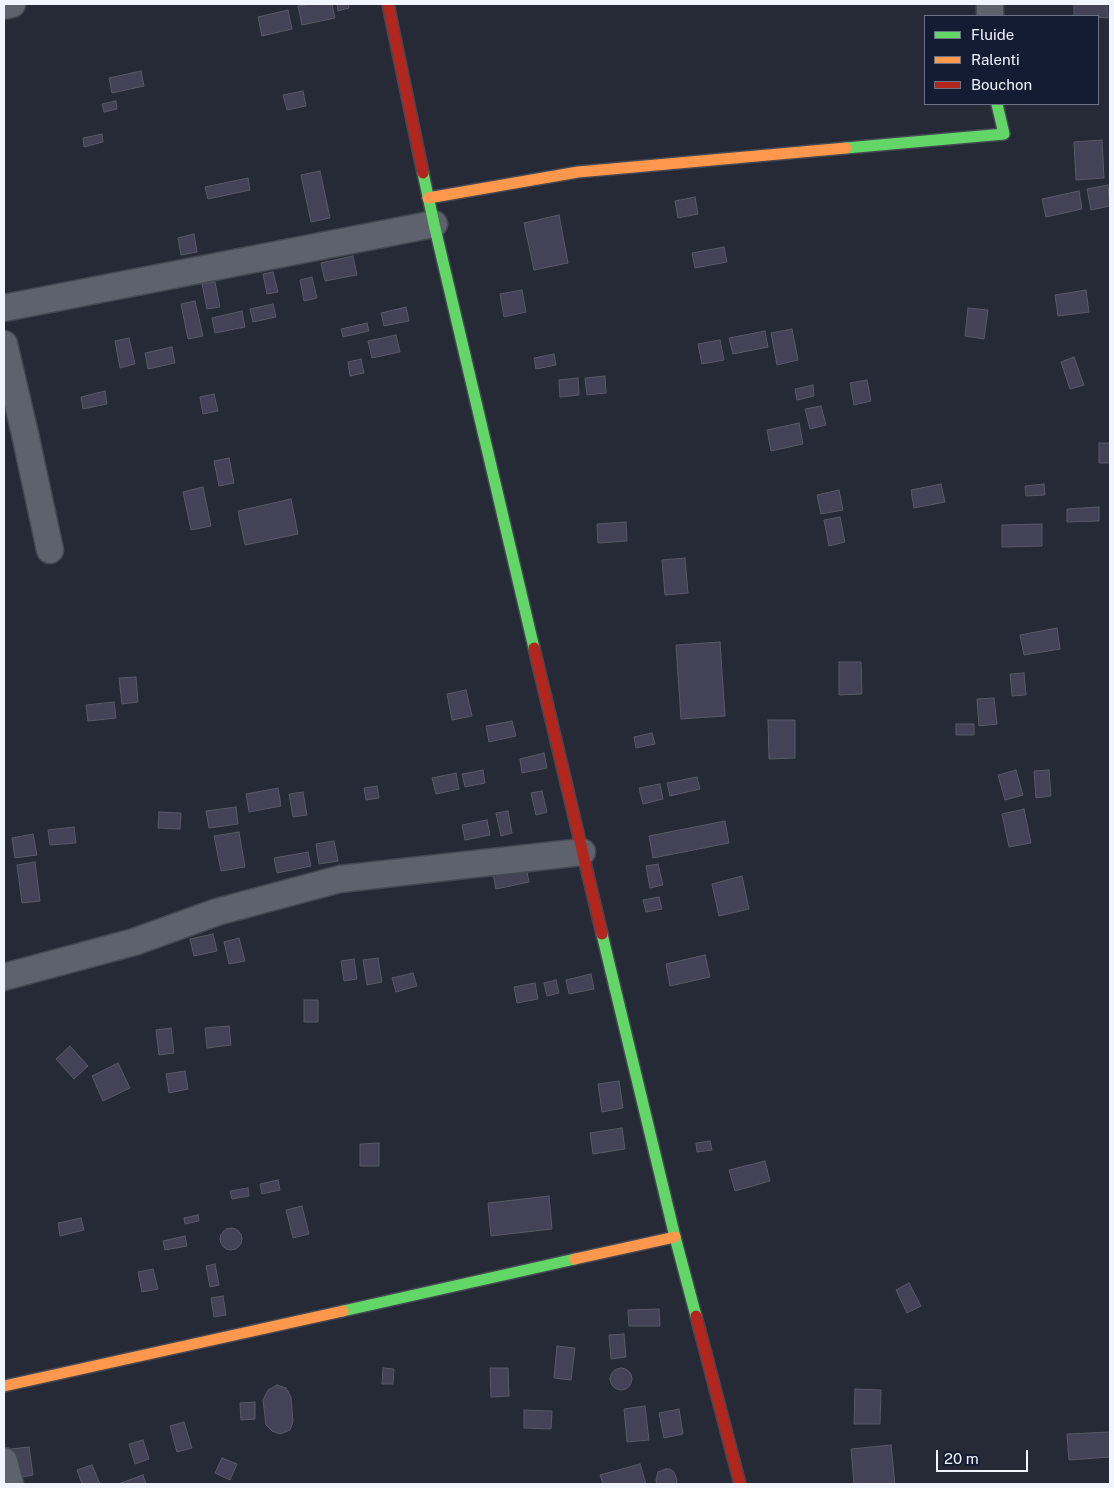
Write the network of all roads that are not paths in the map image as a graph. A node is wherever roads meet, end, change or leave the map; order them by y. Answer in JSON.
{"nodes":[{"id":1,"x":12,"y":4,"type":"edge"},
{"id":2,"x":388,"y":4,"type":"edge"},
{"id":3,"x":4,"y":6,"type":"edge"},
{"id":4,"x":997,"y":105,"type":"edge"},
{"id":5,"x":428,"y":198,"type":"junction"},
{"id":6,"x":434,"y":224,"type":"junction"},
{"id":7,"x":4,"y":308,"type":"edge"},
{"id":8,"x":4,"y":344,"type":"edge"},
{"id":9,"x":50,"y":550,"type":"dead end"},
{"id":10,"x":582,"y":852,"type":"junction"},
{"id":11,"x":4,"y":977,"type":"edge"},
{"id":12,"x":675,"y":1237,"type":"junction"},
{"id":13,"x":4,"y":1386,"type":"edge"},
{"id":14,"x":4,"y":1460,"type":"edge"},
{"id":15,"x":10,"y":1484,"type":"edge"},
{"id":16,"x":740,"y":1484,"type":"edge"}],
"edges":[{"from":1,"to":3,"type":"street"},
{"from":2,"to":5,"type":"main road"},
{"from":4,"to":5,"type":"main road"},
{"from":5,"to":6,"type":"main road"},
{"from":6,"to":7,"type":"street"},
{"from":6,"to":10,"type":"main road"},
{"from":8,"to":9,"type":"street"},
{"from":10,"to":11,"type":"street"},
{"from":10,"to":12,"type":"main road"},
{"from":12,"to":13,"type":"main road"},
{"from":12,"to":16,"type":"main road"},
{"from":14,"to":15,"type":"street"}]}
